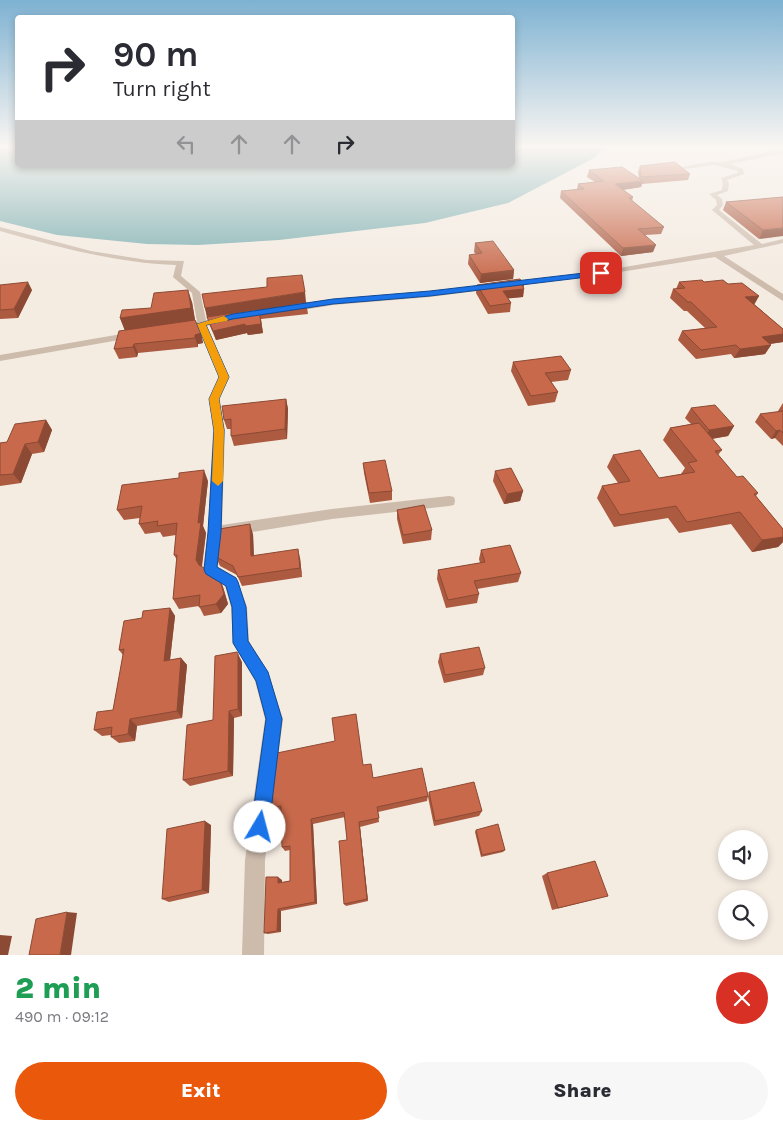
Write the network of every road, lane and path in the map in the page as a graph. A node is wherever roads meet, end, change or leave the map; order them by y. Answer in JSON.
{"nodes":[{"id":1,"x":718,"y":193,"type":"edge"},
{"id":2,"x":0,"y":229,"type":"edge"},
{"id":3,"x":783,"y":241,"type":"edge"},
{"id":4,"x":760,"y":246,"type":"junction"},
{"id":5,"x":717,"y":254,"type":"junction"},
{"id":6,"x":783,"y":298,"type":"edge"},
{"id":7,"x":281,"y":311,"type":"edge"},
{"id":8,"x":233,"y":317,"type":"edge"},
{"id":9,"x":202,"y":324,"type":"junction"},
{"id":10,"x":173,"y":330,"type":"edge"},
{"id":11,"x":144,"y":334,"type":"edge"},
{"id":12,"x":0,"y":358,"type":"edge"},
{"id":13,"x":449,"y":501,"type":"dead end"},
{"id":14,"x":215,"y":532,"type":"junction"},
{"id":15,"x":253,"y":955,"type":"edge"}],
"edges":[{"from":1,"to":4,"type":"street"},
{"from":2,"to":9,"type":"street"},
{"from":3,"to":4,"type":"street"},
{"from":4,"to":5,"type":"street"},
{"from":5,"to":6,"type":"street"},
{"from":5,"to":7,"type":"street"},
{"from":8,"to":9,"type":"street"},
{"from":9,"to":10,"type":"street"},
{"from":9,"to":14,"type":"street"},
{"from":11,"to":12,"type":"street"},
{"from":13,"to":14,"type":"street"},
{"from":14,"to":15,"type":"street"}]}
